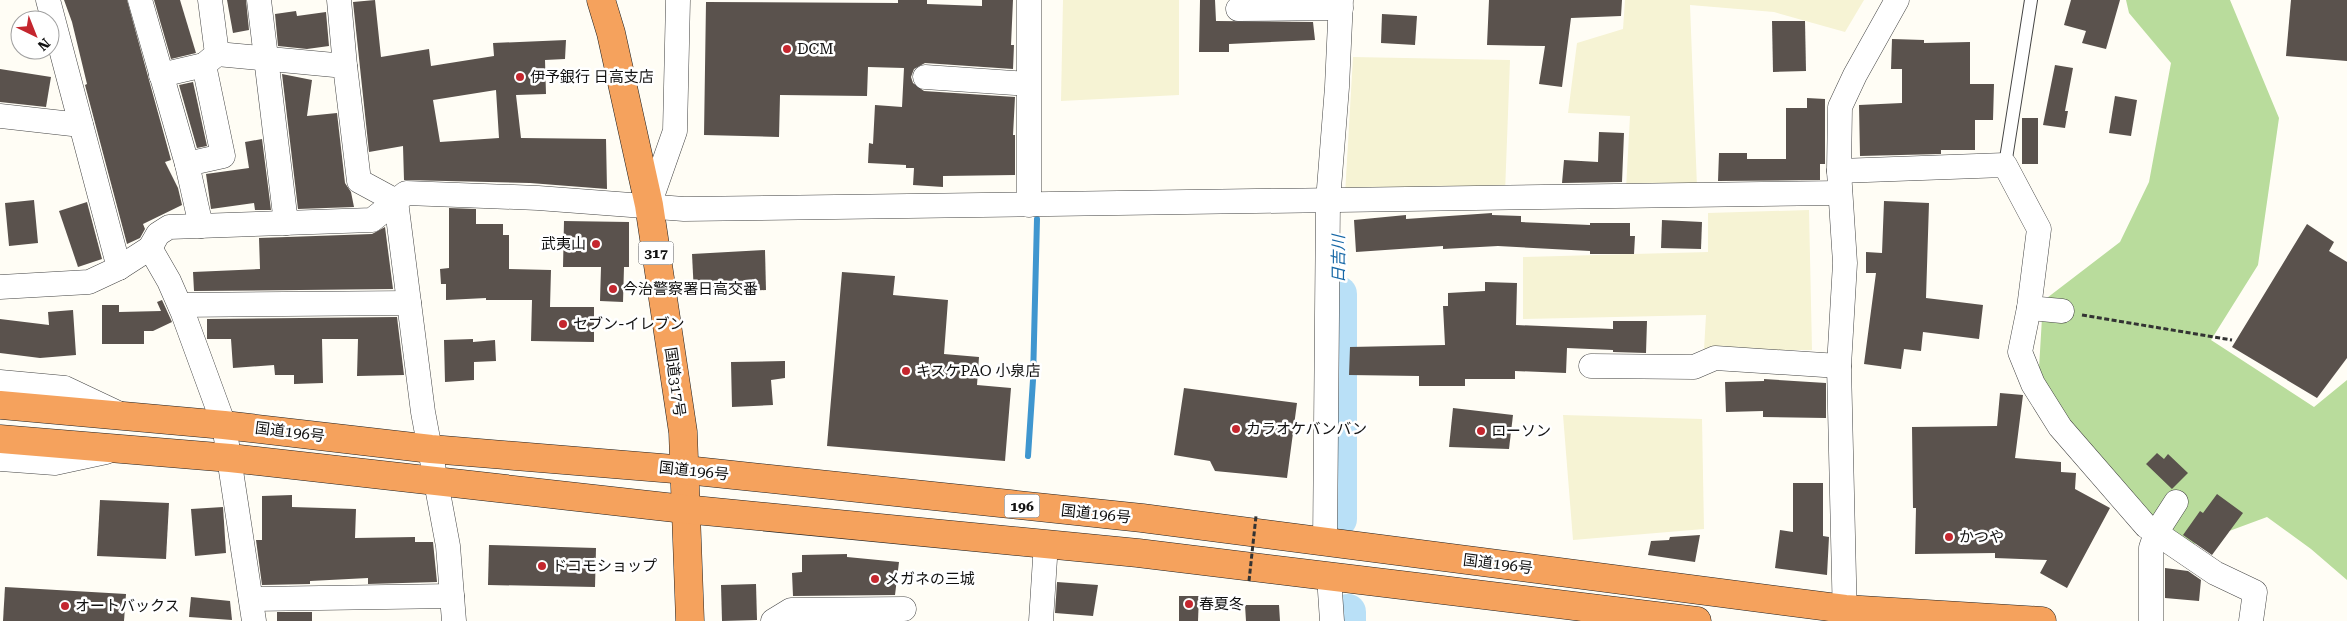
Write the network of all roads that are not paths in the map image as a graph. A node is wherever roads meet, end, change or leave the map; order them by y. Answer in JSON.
{"nodes":[{"id":1,"x":48,"y":0,"type":"edge"},
{"id":2,"x":140,"y":0,"type":"edge"},
{"id":3,"x":210,"y":0,"type":"edge"},
{"id":4,"x":259,"y":0,"type":"edge"},
{"id":5,"x":339,"y":0,"type":"edge"},
{"id":6,"x":602,"y":0,"type":"edge"},
{"id":7,"x":678,"y":0,"type":"edge"},
{"id":8,"x":1029,"y":0,"type":"edge"},
{"id":9,"x":1898,"y":0,"type":"edge"},
{"id":10,"x":2031,"y":0,"type":"edge"},
{"id":11,"x":1341,"y":4,"type":"edge"},
{"id":12,"x":1238,"y":9,"type":"dead end"},
{"id":13,"x":210,"y":59,"type":"junction"},
{"id":14,"x":267,"y":59,"type":"junction"},
{"id":15,"x":346,"y":66,"type":"junction"},
{"id":16,"x":161,"y":75,"type":"junction"},
{"id":17,"x":925,"y":77,"type":"dead end"},
{"id":18,"x":1028,"y":84,"type":"junction"},
{"id":19,"x":0,"y":116,"type":"edge"},
{"id":20,"x":81,"y":126,"type":"junction"},
{"id":21,"x":186,"y":164,"type":"junction"},
{"id":22,"x":2005,"y":165,"type":"junction"},
{"id":23,"x":1839,"y":182,"type":"junction"},
{"id":24,"x":396,"y":201,"type":"junction"},
{"id":25,"x":1328,"y":201,"type":"junction"},
{"id":26,"x":649,"y":205,"type":"junction"},
{"id":27,"x":1029,"y":205,"type":"junction"},
{"id":28,"x":286,"y":223,"type":"junction"},
{"id":29,"x":201,"y":226,"type":"junction"},
{"id":30,"x":150,"y":248,"type":"junction"},
{"id":31,"x":118,"y":268,"type":"junction"},
{"id":32,"x":0,"y":287,"type":"edge"},
{"id":33,"x":409,"y":304,"type":"junction"},
{"id":34,"x":180,"y":305,"type":"junction"},
{"id":35,"x":2028,"y":308,"type":"junction"},
{"id":36,"x":2062,"y":311,"type":"road end"},
{"id":37,"x":1591,"y":366,"type":"dead end"},
{"id":38,"x":1839,"y":366,"type":"junction"},
{"id":39,"x":0,"y":382,"type":"edge"},
{"id":40,"x":0,"y":405,"type":"edge"},
{"id":41,"x":122,"y":415,"type":"junction"},
{"id":42,"x":224,"y":425,"type":"junction"},
{"id":43,"x":0,"y":439,"type":"edge"},
{"id":44,"x":120,"y":448,"type":"junction"},
{"id":45,"x":431,"y":448,"type":"junction"},
{"id":46,"x":230,"y":458,"type":"junction"},
{"id":47,"x":0,"y":459,"type":"edge"},
{"id":48,"x":686,"y":470,"type":"junction"},
{"id":49,"x":436,"y":482,"type":"junction"},
{"id":50,"x":2176,"y":502,"type":"dead end"},
{"id":51,"x":684,"y":509,"type":"junction"},
{"id":52,"x":2156,"y":533,"type":"junction"},
{"id":53,"x":1325,"y":542,"type":"junction"},
{"id":54,"x":1046,"y":543,"type":"junction"},
{"id":55,"x":1329,"y":576,"type":"junction"},
{"id":56,"x":452,"y":596,"type":"junction"},
{"id":57,"x":904,"y":609,"type":"dead end"},
{"id":58,"x":252,"y":610,"type":"edge"},
{"id":59,"x":1845,"y":615,"type":"edge"},
{"id":60,"x":454,"y":621,"type":"edge"},
{"id":61,"x":690,"y":621,"type":"edge"},
{"id":62,"x":774,"y":621,"type":"edge"},
{"id":63,"x":1041,"y":621,"type":"edge"},
{"id":64,"x":1332,"y":621,"type":"edge"},
{"id":65,"x":1697,"y":621,"type":"edge"},
{"id":66,"x":2042,"y":621,"type":"edge"},
{"id":67,"x":2150,"y":621,"type":"edge"},
{"id":68,"x":2251,"y":621,"type":"edge"}],
"edges":[{"from":1,"to":20,"type":"street"},
{"from":2,"to":16,"type":"street"},
{"from":3,"to":13,"type":"street"},
{"from":4,"to":14,"type":"street"},
{"from":5,"to":15,"type":"street"},
{"from":6,"to":26,"type":"highway","name":"国道317号","number":"317"},
{"from":7,"to":26,"type":"street"},
{"from":8,"to":18,"type":"street"},
{"from":9,"to":23,"type":"street"},
{"from":10,"to":22,"type":"lane"},
{"from":11,"to":12,"type":"street"},
{"from":11,"to":25,"type":"street"},
{"from":13,"to":14,"type":"street"},
{"from":13,"to":16,"type":"street"},
{"from":13,"to":21,"type":"street"},
{"from":14,"to":15,"type":"street"},
{"from":14,"to":28,"type":"street"},
{"from":15,"to":24,"type":"street"},
{"from":16,"to":21,"type":"street"},
{"from":17,"to":18,"type":"street"},
{"from":18,"to":27,"type":"street"},
{"from":19,"to":20,"type":"street"},
{"from":20,"to":31,"type":"street"},
{"from":21,"to":29,"type":"street"},
{"from":22,"to":23,"type":"street"},
{"from":22,"to":35,"type":"street"},
{"from":23,"to":25,"type":"street"},
{"from":23,"to":38,"type":"street"},
{"from":24,"to":26,"type":"street"},
{"from":24,"to":28,"type":"street"},
{"from":24,"to":33,"type":"street"},
{"from":25,"to":27,"type":"street"},
{"from":25,"to":53,"type":"street"},
{"from":26,"to":27,"type":"street"},
{"from":26,"to":48,"type":"highway","name":"国道317号","number":"317"},
{"from":28,"to":29,"type":"street"},
{"from":29,"to":30,"type":"street"},
{"from":30,"to":31,"type":"street"},
{"from":30,"to":34,"type":"street"},
{"from":31,"to":32,"type":"street"},
{"from":33,"to":34,"type":"street"},
{"from":33,"to":45,"type":"street"},
{"from":34,"to":42,"type":"street"},
{"from":35,"to":36,"type":"street"},
{"from":35,"to":52,"type":"street"},
{"from":37,"to":38,"type":"street"},
{"from":38,"to":59,"type":"street"},
{"from":39,"to":41,"type":"street"},
{"from":40,"to":41,"type":"highway","name":"国道196号","number":"196"},
{"from":41,"to":42,"type":"highway","name":"国道196号","number":"196"},
{"from":42,"to":45,"type":"highway","name":"国道196号","number":"196"},
{"from":42,"to":46,"type":"street"},
{"from":43,"to":44,"type":"highway","number":"196"},
{"from":44,"to":46,"type":"highway","number":"196"},
{"from":44,"to":47,"type":"street"},
{"from":45,"to":48,"type":"highway","name":"国道196号","number":"196"},
{"from":45,"to":49,"type":"street"},
{"from":46,"to":49,"type":"highway","number":"196"},
{"from":46,"to":58,"type":"street"},
{"from":48,"to":51,"type":"highway","name":"国道317号","number":"317"},
{"from":48,"to":53,"type":"highway","name":"国道196号","number":"196"},
{"from":49,"to":51,"type":"highway","number":"196"},
{"from":49,"to":56,"type":"street"},
{"from":50,"to":52,"type":"street"},
{"from":51,"to":54,"type":"highway","number":"196"},
{"from":51,"to":61,"type":"highway","name":"国道317号","number":"317"},
{"from":52,"to":67,"type":"street"},
{"from":52,"to":68,"type":"street"},
{"from":53,"to":59,"type":"highway","name":"国道196号","number":"196"},
{"from":54,"to":55,"type":"highway","number":"196"},
{"from":54,"to":63,"type":"street"},
{"from":55,"to":64,"type":"street"},
{"from":55,"to":65,"type":"highway","number":"196"},
{"from":56,"to":58,"type":"street"},
{"from":56,"to":60,"type":"street"},
{"from":57,"to":62,"type":"street"},
{"from":59,"to":66,"type":"highway","name":"国道196号","number":"196"}]}
